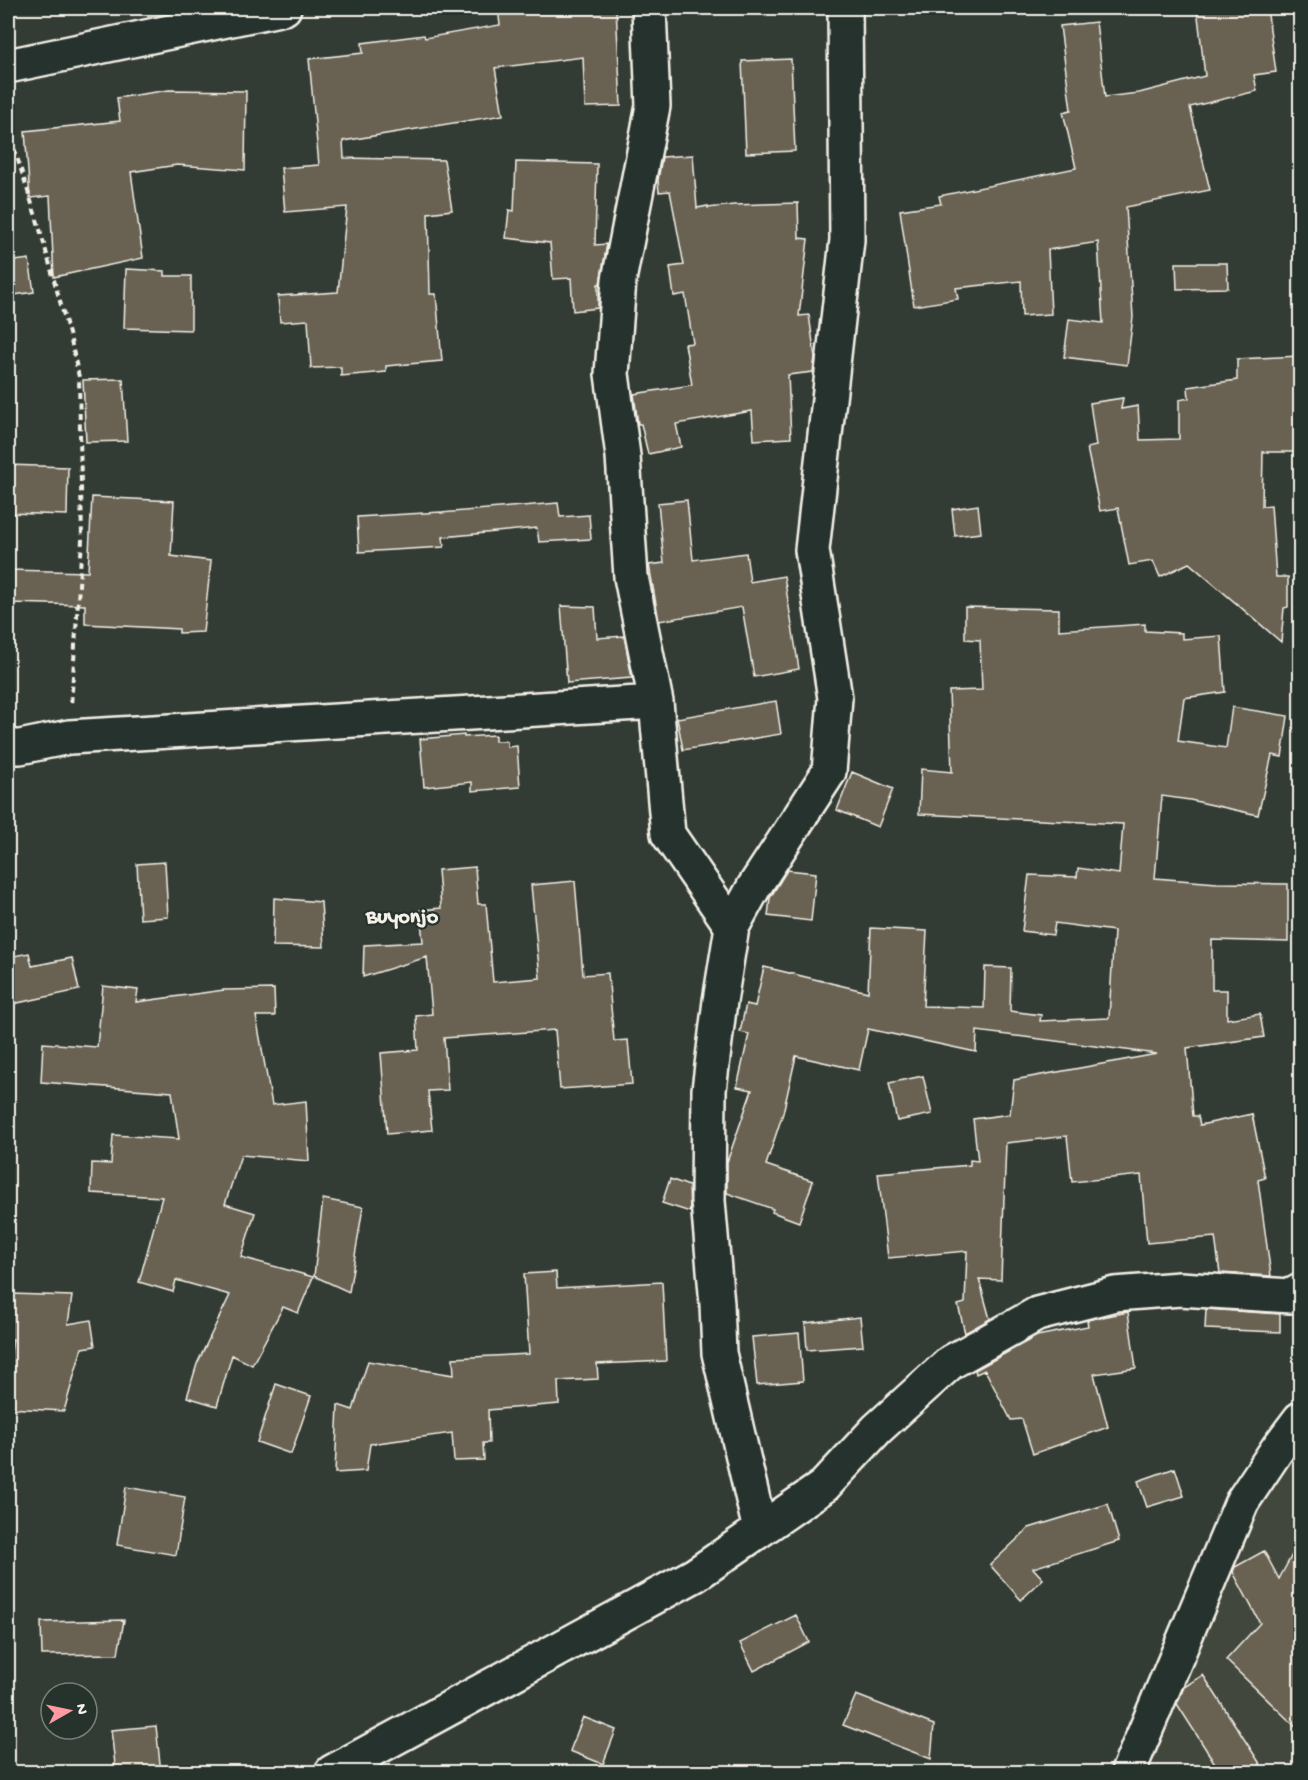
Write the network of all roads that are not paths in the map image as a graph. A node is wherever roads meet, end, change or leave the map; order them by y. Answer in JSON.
{"nodes":[{"id":1,"x":284,"y":8,"type":"edge"},
{"id":2,"x":649,"y":8,"type":"edge"},
{"id":3,"x":845,"y":8,"type":"edge"},
{"id":4,"x":8,"y":66,"type":"edge"},
{"id":5,"x":656,"y":702,"type":"junction"},
{"id":6,"x":8,"y":747,"type":"edge"},
{"id":7,"x":732,"y":927,"type":"junction"},
{"id":8,"x":1300,"y":1291,"type":"edge"},
{"id":9,"x":1300,"y":1419,"type":"edge"},
{"id":10,"x":760,"y":1530,"type":"junction"},
{"id":11,"x":332,"y":1773,"type":"edge"},
{"id":12,"x":1128,"y":1773,"type":"edge"}],
"edges":[{"from":1,"to":4,"type":"street"},
{"from":2,"to":5,"type":"street"},
{"from":3,"to":7,"type":"street"},
{"from":5,"to":6,"type":"street"},
{"from":5,"to":7,"type":"street"},
{"from":7,"to":10,"type":"street"},
{"from":8,"to":10,"type":"street"},
{"from":9,"to":12,"type":"street"},
{"from":10,"to":11,"type":"street"}]}
